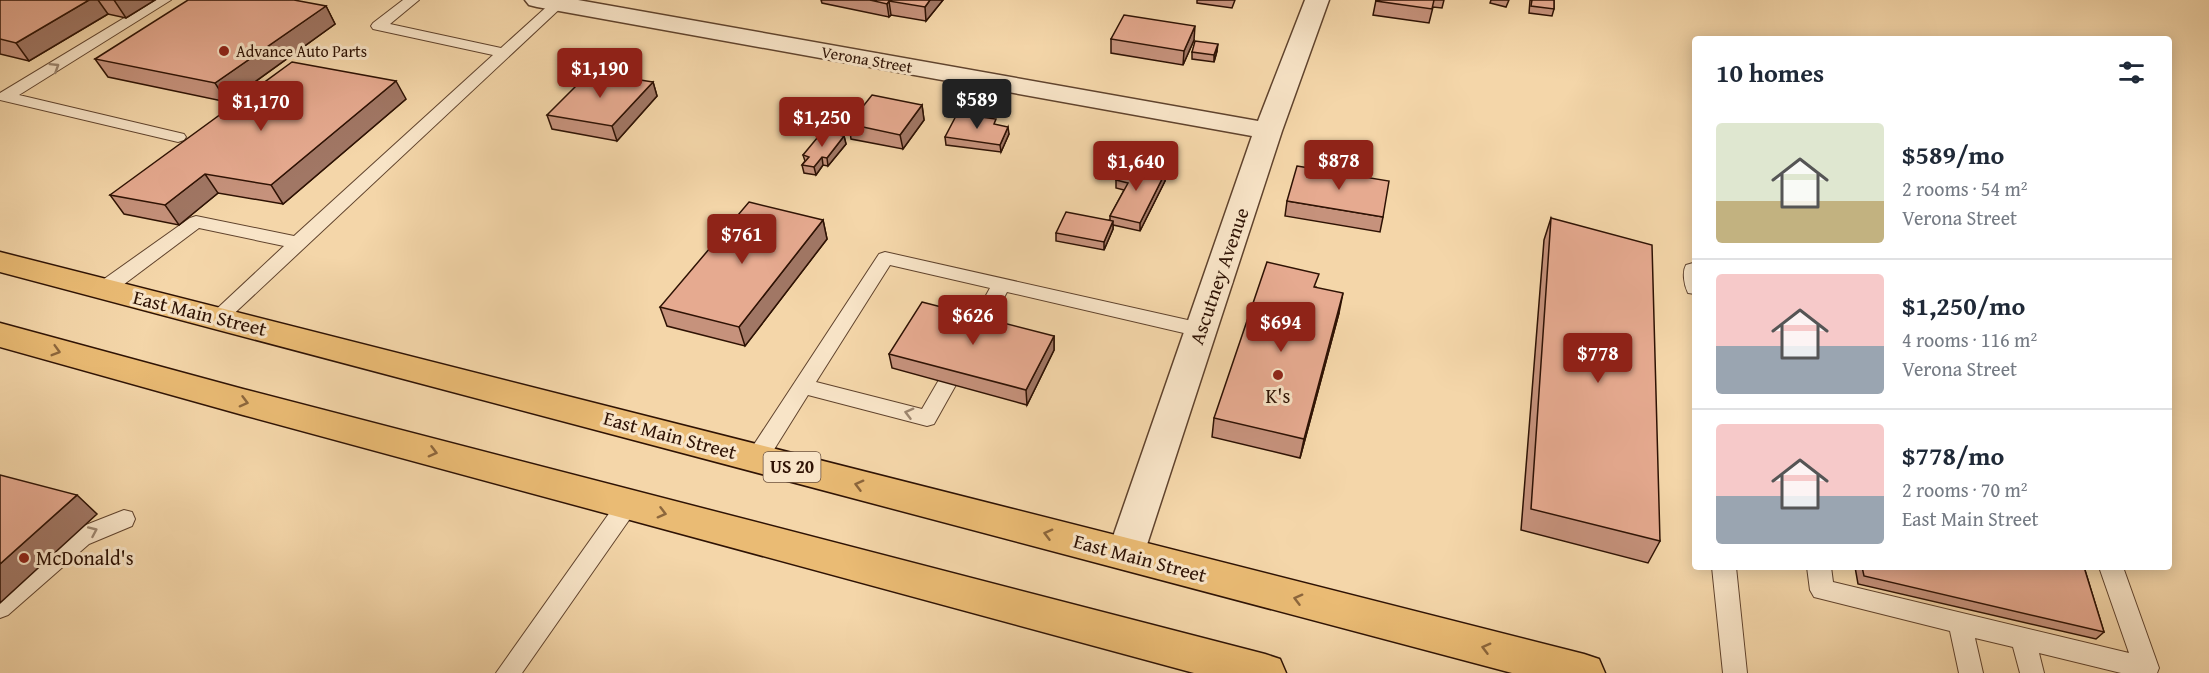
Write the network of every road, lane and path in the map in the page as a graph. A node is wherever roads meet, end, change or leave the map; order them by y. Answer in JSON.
{"nodes":[{"id":1,"x":164,"y":0,"type":"edge"},
{"id":2,"x":412,"y":0,"type":"edge"},
{"id":3,"x":1317,"y":0,"type":"edge"},
{"id":4,"x":548,"y":2,"type":"edge"},
{"id":5,"x":504,"y":53,"type":"junction"},
{"id":6,"x":2,"y":98,"type":"edge"},
{"id":7,"x":1268,"y":131,"type":"junction"},
{"id":8,"x":178,"y":137,"type":"dead end"},
{"id":9,"x":297,"y":243,"type":"junction"},
{"id":10,"x":0,"y":262,"type":"edge"},
{"id":11,"x":1002,"y":284,"type":"junction"},
{"id":12,"x":104,"y":289,"type":"junction"},
{"id":13,"x":218,"y":317,"type":"junction"},
{"id":14,"x":977,"y":330,"type":"edge"},
{"id":15,"x":1202,"y":330,"type":"junction"},
{"id":16,"x":0,"y":335,"type":"edge"},
{"id":17,"x":947,"y":383,"type":"edge"},
{"id":18,"x":803,"y":386,"type":"junction"},
{"id":19,"x":757,"y":458,"type":"junction"},
{"id":20,"x":628,"y":504,"type":"junction"},
{"id":21,"x":124,"y":519,"type":"dead end"},
{"id":22,"x":1126,"y":554,"type":"junction"},
{"id":23,"x":1724,"y":570,"type":"edge"},
{"id":24,"x":1820,"y":570,"type":"edge"},
{"id":25,"x":2112,"y":570,"type":"edge"},
{"id":26,"x":0,"y":608,"type":"edge"},
{"id":27,"x":1960,"y":622,"type":"junction"},
{"id":28,"x":2023,"y":638,"type":"junction"},
{"id":29,"x":508,"y":673,"type":"edge"},
{"id":30,"x":1265,"y":673,"type":"edge"},
{"id":31,"x":1584,"y":673,"type":"edge"},
{"id":32,"x":1735,"y":673,"type":"edge"},
{"id":33,"x":1971,"y":673,"type":"edge"},
{"id":34,"x":2032,"y":673,"type":"edge"}],
"edges":[{"from":6,"to":1,"type":"lane","one_way":true},
{"from":2,"to":5,"type":"lane"},
{"from":3,"to":7,"type":"street","name":"Ascutney Avenue"},
{"from":4,"to":5,"type":"lane"},
{"from":4,"to":7,"type":"street","name":"Verona Street"},
{"from":5,"to":9,"type":"lane"},
{"from":6,"to":8,"type":"lane"},
{"from":7,"to":15,"type":"street","name":"Ascutney Avenue"},
{"from":9,"to":12,"type":"lane"},
{"from":9,"to":13,"type":"lane"},
{"from":10,"to":12,"type":"main road","name":"East Main Street","number":"US 20"},
{"from":11,"to":14,"type":"lane"},
{"from":11,"to":15,"type":"lane"},
{"from":11,"to":18,"type":"lane"},
{"from":12,"to":13,"type":"main road","name":"East Main Street","number":"US 20"},
{"from":13,"to":19,"type":"main road","name":"East Main Street","number":"US 20"},
{"from":15,"to":22,"type":"street","name":"Ascutney Avenue"},
{"from":16,"to":20,"type":"main road","one_way":true},
{"from":17,"to":18,"type":"lane","one_way":true},
{"from":18,"to":19,"type":"lane"},
{"from":22,"to":19,"type":"main road","name":"East Main Street","number":"US 20","one_way":true},
{"from":20,"to":29,"type":"lane"},
{"from":20,"to":30,"type":"main road","one_way":true},
{"from":26,"to":21,"type":"lane","one_way":true},
{"from":31,"to":22,"type":"main road","name":"East Main Street","number":"US 20","one_way":true},
{"from":23,"to":32,"type":"lane"},
{"from":24,"to":27,"type":"lane"},
{"from":25,"to":28,"type":"lane"},
{"from":27,"to":28,"type":"lane"},
{"from":27,"to":33,"type":"lane"},
{"from":28,"to":34,"type":"lane"}]}
